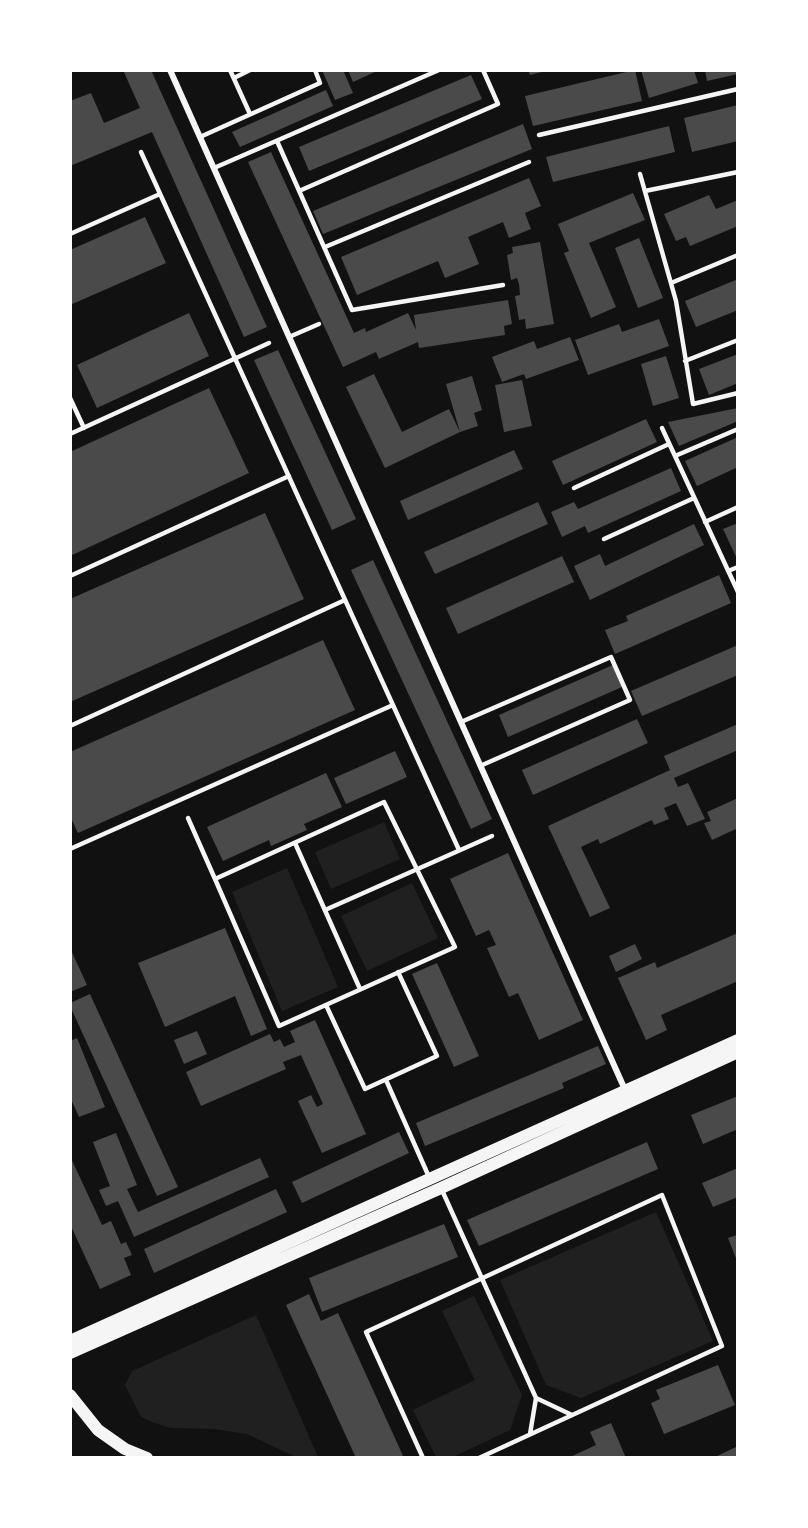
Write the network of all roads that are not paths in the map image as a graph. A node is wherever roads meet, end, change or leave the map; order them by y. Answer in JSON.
{"nodes":[{"id":1,"x":170,"y":70,"type":"edge"},
{"id":2,"x":230,"y":70,"type":"edge"},
{"id":3,"x":250,"y":70,"type":"edge"},
{"id":4,"x":315,"y":70,"type":"edge"},
{"id":5,"x":439,"y":70,"type":"edge"},
{"id":6,"x":483,"y":70,"type":"edge"},
{"id":7,"x":234,"y":78,"type":"junction"},
{"id":8,"x":738,"y":89,"type":"edge"},
{"id":9,"x":250,"y":114,"type":"junction"},
{"id":10,"x":539,"y":135,"type":"dead end"},
{"id":11,"x":200,"y":137,"type":"junction"},
{"id":12,"x":277,"y":141,"type":"junction"},
{"id":13,"x":141,"y":152,"type":"dead end"},
{"id":14,"x":529,"y":162,"type":"dead end"},
{"id":15,"x":214,"y":168,"type":"junction"},
{"id":16,"x":738,"y":172,"type":"edge"},
{"id":17,"x":640,"y":174,"type":"dead end"},
{"id":18,"x":299,"y":190,"type":"junction"},
{"id":19,"x":645,"y":191,"type":"junction"},
{"id":20,"x":160,"y":194,"type":"junction"},
{"id":21,"x":70,"y":234,"type":"edge"},
{"id":22,"x":325,"y":247,"type":"junction"},
{"id":23,"x":738,"y":255,"type":"edge"},
{"id":24,"x":671,"y":283,"type":"junction"},
{"id":25,"x":503,"y":285,"type":"dead end"},
{"id":26,"x":319,"y":324,"type":"dead end"},
{"id":27,"x":289,"y":337,"type":"junction"},
{"id":28,"x":738,"y":339,"type":"edge"},
{"id":29,"x":268,"y":343,"type":"dead end"},
{"id":30,"x":235,"y":358,"type":"junction"},
{"id":31,"x":685,"y":361,"type":"junction"},
{"id":32,"x":738,"y":393,"type":"edge"},
{"id":33,"x":70,"y":398,"type":"edge"},
{"id":34,"x":84,"y":428,"type":"junction"},
{"id":35,"x":662,"y":428,"type":"dead end"},
{"id":36,"x":738,"y":429,"type":"edge"},
{"id":37,"x":70,"y":434,"type":"edge"},
{"id":38,"x":669,"y":444,"type":"junction"},
{"id":39,"x":675,"y":456,"type":"junction"},
{"id":40,"x":289,"y":476,"type":"junction"},
{"id":41,"x":574,"y":488,"type":"dead end"},
{"id":42,"x":694,"y":498,"type":"junction"},
{"id":43,"x":738,"y":507,"type":"edge"},
{"id":44,"x":705,"y":522,"type":"junction"},
{"id":45,"x":604,"y":539,"type":"dead end"},
{"id":46,"x":738,"y":567,"type":"edge"},
{"id":47,"x":728,"y":571,"type":"junction"},
{"id":48,"x":70,"y":576,"type":"edge"},
{"id":49,"x":738,"y":592,"type":"edge"},
{"id":50,"x":345,"y":600,"type":"junction"},
{"id":51,"x":393,"y":705,"type":"junction"},
{"id":52,"x":461,"y":722,"type":"junction"},
{"id":53,"x":70,"y":726,"type":"edge"},
{"id":54,"x":480,"y":766,"type":"junction"},
{"id":55,"x":188,"y":818,"type":"dead end"},
{"id":56,"x":492,"y":836,"type":"dead end"},
{"id":57,"x":295,"y":843,"type":"junction"},
{"id":58,"x":70,"y":849,"type":"edge"},
{"id":59,"x":459,"y":850,"type":"junction"},
{"id":60,"x":417,"y":869,"type":"junction"},
{"id":61,"x":214,"y":879,"type":"junction"},
{"id":62,"x":325,"y":910,"type":"junction"},
{"id":63,"x":398,"y":972,"type":"junction"},
{"id":64,"x":360,"y":989,"type":"junction"},
{"id":65,"x":326,"y":1005,"type":"junction"},
{"id":66,"x":738,"y":1040,"type":"edge"},
{"id":67,"x":738,"y":1052,"type":"edge"},
{"id":68,"x":386,"y":1080,"type":"junction"},
{"id":69,"x":628,"y":1096,"type":"junction"},
{"id":70,"x":436,"y":1182,"type":"junction"},
{"id":71,"x":481,"y":1277,"type":"junction"},
{"id":72,"x":70,"y":1341,"type":"edge"},
{"id":73,"x":70,"y":1353,"type":"edge"},
{"id":74,"x":70,"y":1395,"type":"edge"},
{"id":75,"x":536,"y":1398,"type":"junction"},
{"id":76,"x":572,"y":1415,"type":"junction"},
{"id":77,"x":530,"y":1434,"type":"junction"},
{"id":78,"x":147,"y":1458,"type":"edge"},
{"id":79,"x":423,"y":1458,"type":"edge"},
{"id":80,"x":479,"y":1458,"type":"edge"}],
"edges":[{"from":1,"to":11,"type":"street"},
{"from":2,"to":7,"type":"lane"},
{"from":3,"to":7,"type":"lane"},
{"from":4,"to":9,"type":"lane"},
{"from":5,"to":12,"type":"lane"},
{"from":6,"to":18,"type":"lane"},
{"from":7,"to":9,"type":"lane"},
{"from":8,"to":10,"type":"lane"},
{"from":9,"to":11,"type":"lane"},
{"from":11,"to":15,"type":"street"},
{"from":12,"to":15,"type":"lane"},
{"from":12,"to":18,"type":"lane"},
{"from":13,"to":20,"type":"lane"},
{"from":14,"to":22,"type":"lane"},
{"from":15,"to":27,"type":"street"},
{"from":16,"to":19,"type":"lane"},
{"from":17,"to":19,"type":"lane"},
{"from":18,"to":22,"type":"lane"},
{"from":19,"to":24,"type":"lane"},
{"from":20,"to":21,"type":"lane"},
{"from":20,"to":30,"type":"lane"},
{"from":22,"to":25,"type":"lane"},
{"from":23,"to":24,"type":"lane"},
{"from":24,"to":31,"type":"lane"},
{"from":26,"to":27,"type":"lane"},
{"from":27,"to":52,"type":"street"},
{"from":28,"to":31,"type":"lane"},
{"from":29,"to":30,"type":"lane"},
{"from":30,"to":34,"type":"lane"},
{"from":30,"to":40,"type":"lane"},
{"from":31,"to":32,"type":"lane"},
{"from":33,"to":34,"type":"lane"},
{"from":34,"to":37,"type":"lane"},
{"from":35,"to":38,"type":"lane"},
{"from":36,"to":39,"type":"lane"},
{"from":38,"to":39,"type":"lane"},
{"from":38,"to":41,"type":"lane"},
{"from":39,"to":42,"type":"lane"},
{"from":40,"to":48,"type":"lane"},
{"from":40,"to":50,"type":"lane"},
{"from":42,"to":44,"type":"lane"},
{"from":42,"to":45,"type":"lane"},
{"from":43,"to":44,"type":"lane"},
{"from":44,"to":47,"type":"lane"},
{"from":46,"to":47,"type":"lane"},
{"from":47,"to":49,"type":"lane"},
{"from":50,"to":51,"type":"lane"},
{"from":50,"to":53,"type":"lane"},
{"from":51,"to":58,"type":"lane"},
{"from":51,"to":59,"type":"lane"},
{"from":52,"to":54,"type":"street"},
{"from":52,"to":54,"type":"lane"},
{"from":54,"to":69,"type":"street"},
{"from":55,"to":61,"type":"lane"},
{"from":56,"to":59,"type":"lane"},
{"from":57,"to":60,"type":"lane"},
{"from":57,"to":61,"type":"lane"},
{"from":57,"to":62,"type":"lane"},
{"from":59,"to":60,"type":"lane"},
{"from":60,"to":62,"type":"lane"},
{"from":60,"to":63,"type":"lane"},
{"from":61,"to":65,"type":"lane"},
{"from":62,"to":64,"type":"lane"},
{"from":63,"to":64,"type":"lane"},
{"from":63,"to":68,"type":"lane"},
{"from":64,"to":65,"type":"lane"},
{"from":65,"to":68,"type":"lane"},
{"from":66,"to":69,"type":"main road"},
{"from":67,"to":69,"type":"main road"},
{"from":68,"to":70,"type":"lane"},
{"from":69,"to":70,"type":"main road"},
{"from":70,"to":71,"type":"lane"},
{"from":70,"to":72,"type":"main road"},
{"from":70,"to":73,"type":"main road"},
{"from":71,"to":75,"type":"lane"},
{"from":71,"to":76,"type":"lane"},
{"from":71,"to":79,"type":"lane"},
{"from":74,"to":78,"type":"main road"},
{"from":75,"to":76,"type":"lane"},
{"from":75,"to":77,"type":"lane"},
{"from":76,"to":77,"type":"lane"},
{"from":77,"to":80,"type":"lane"}]}
